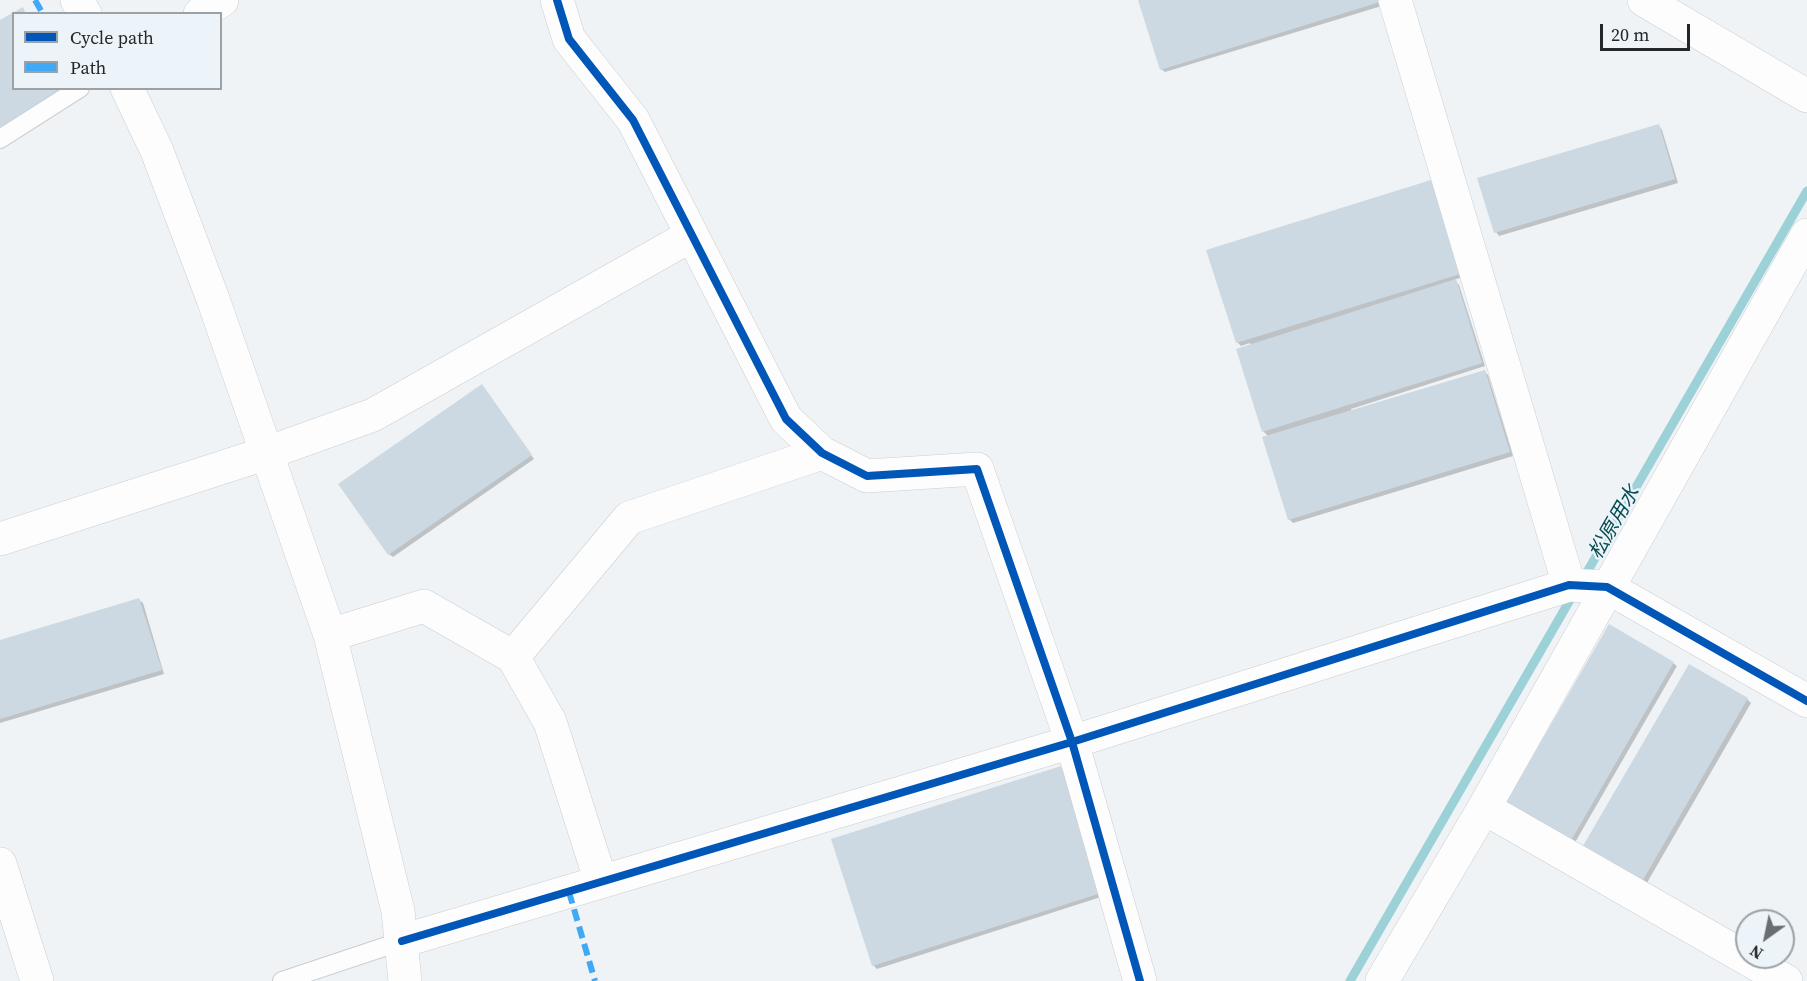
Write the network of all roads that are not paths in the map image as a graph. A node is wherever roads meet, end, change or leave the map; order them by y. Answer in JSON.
{"nodes":[{"id":1,"x":222,"y":0,"type":"edge"},
{"id":2,"x":557,"y":0,"type":"edge"},
{"id":3,"x":1395,"y":0,"type":"edge"},
{"id":4,"x":1644,"y":0,"type":"edge"},
{"id":5,"x":203,"y":12,"type":"edge"},
{"id":6,"x":77,"y":90,"type":"edge"},
{"id":7,"x":128,"y":90,"type":"edge"},
{"id":8,"x":1807,"y":96,"type":"edge"},
{"id":9,"x":0,"y":139,"type":"edge"},
{"id":10,"x":692,"y":235,"type":"junction"},
{"id":11,"x":1807,"y":235,"type":"edge"},
{"id":12,"x":267,"y":453,"type":"junction"},
{"id":13,"x":822,"y":453,"type":"junction"},
{"id":14,"x":0,"y":539,"type":"edge"},
{"id":15,"x":1591,"y":586,"type":"junction"},
{"id":16,"x":330,"y":635,"type":"junction"},
{"id":17,"x":513,"y":657,"type":"junction"},
{"id":18,"x":1807,"y":701,"type":"edge"},
{"id":19,"x":1072,"y":742,"type":"junction"},
{"id":20,"x":1484,"y":808,"type":"junction"},
{"id":21,"x":0,"y":864,"type":"edge"},
{"id":22,"x":601,"y":882,"type":"junction"},
{"id":23,"x":402,"y":941,"type":"junction"},
{"id":24,"x":37,"y":981,"type":"edge"},
{"id":25,"x":282,"y":981,"type":"edge"},
{"id":26,"x":405,"y":981,"type":"edge"},
{"id":27,"x":1140,"y":981,"type":"edge"},
{"id":28,"x":1382,"y":981,"type":"edge"},
{"id":29,"x":1786,"y":981,"type":"edge"}],
"edges":[{"from":1,"to":5,"type":"street"},
{"from":2,"to":10,"type":"street"},
{"from":3,"to":15,"type":"street"},
{"from":4,"to":8,"type":"street"},
{"from":6,"to":9,"type":"lane"},
{"from":7,"to":12,"type":"street"},
{"from":10,"to":12,"type":"street"},
{"from":10,"to":13,"type":"street"},
{"from":11,"to":15,"type":"street"},
{"from":12,"to":14,"type":"street"},
{"from":12,"to":16,"type":"street"},
{"from":13,"to":17,"type":"street"},
{"from":13,"to":19,"type":"street"},
{"from":15,"to":18,"type":"street"},
{"from":15,"to":19,"type":"street"},
{"from":15,"to":20,"type":"street"},
{"from":16,"to":17,"type":"street"},
{"from":16,"to":23,"type":"street"},
{"from":17,"to":22,"type":"street"},
{"from":19,"to":22,"type":"street"},
{"from":19,"to":27,"type":"street"},
{"from":20,"to":28,"type":"street"},
{"from":20,"to":29,"type":"street"},
{"from":21,"to":24,"type":"street"},
{"from":22,"to":23,"type":"street"},
{"from":23,"to":25,"type":"lane"},
{"from":23,"to":26,"type":"street"}]}
